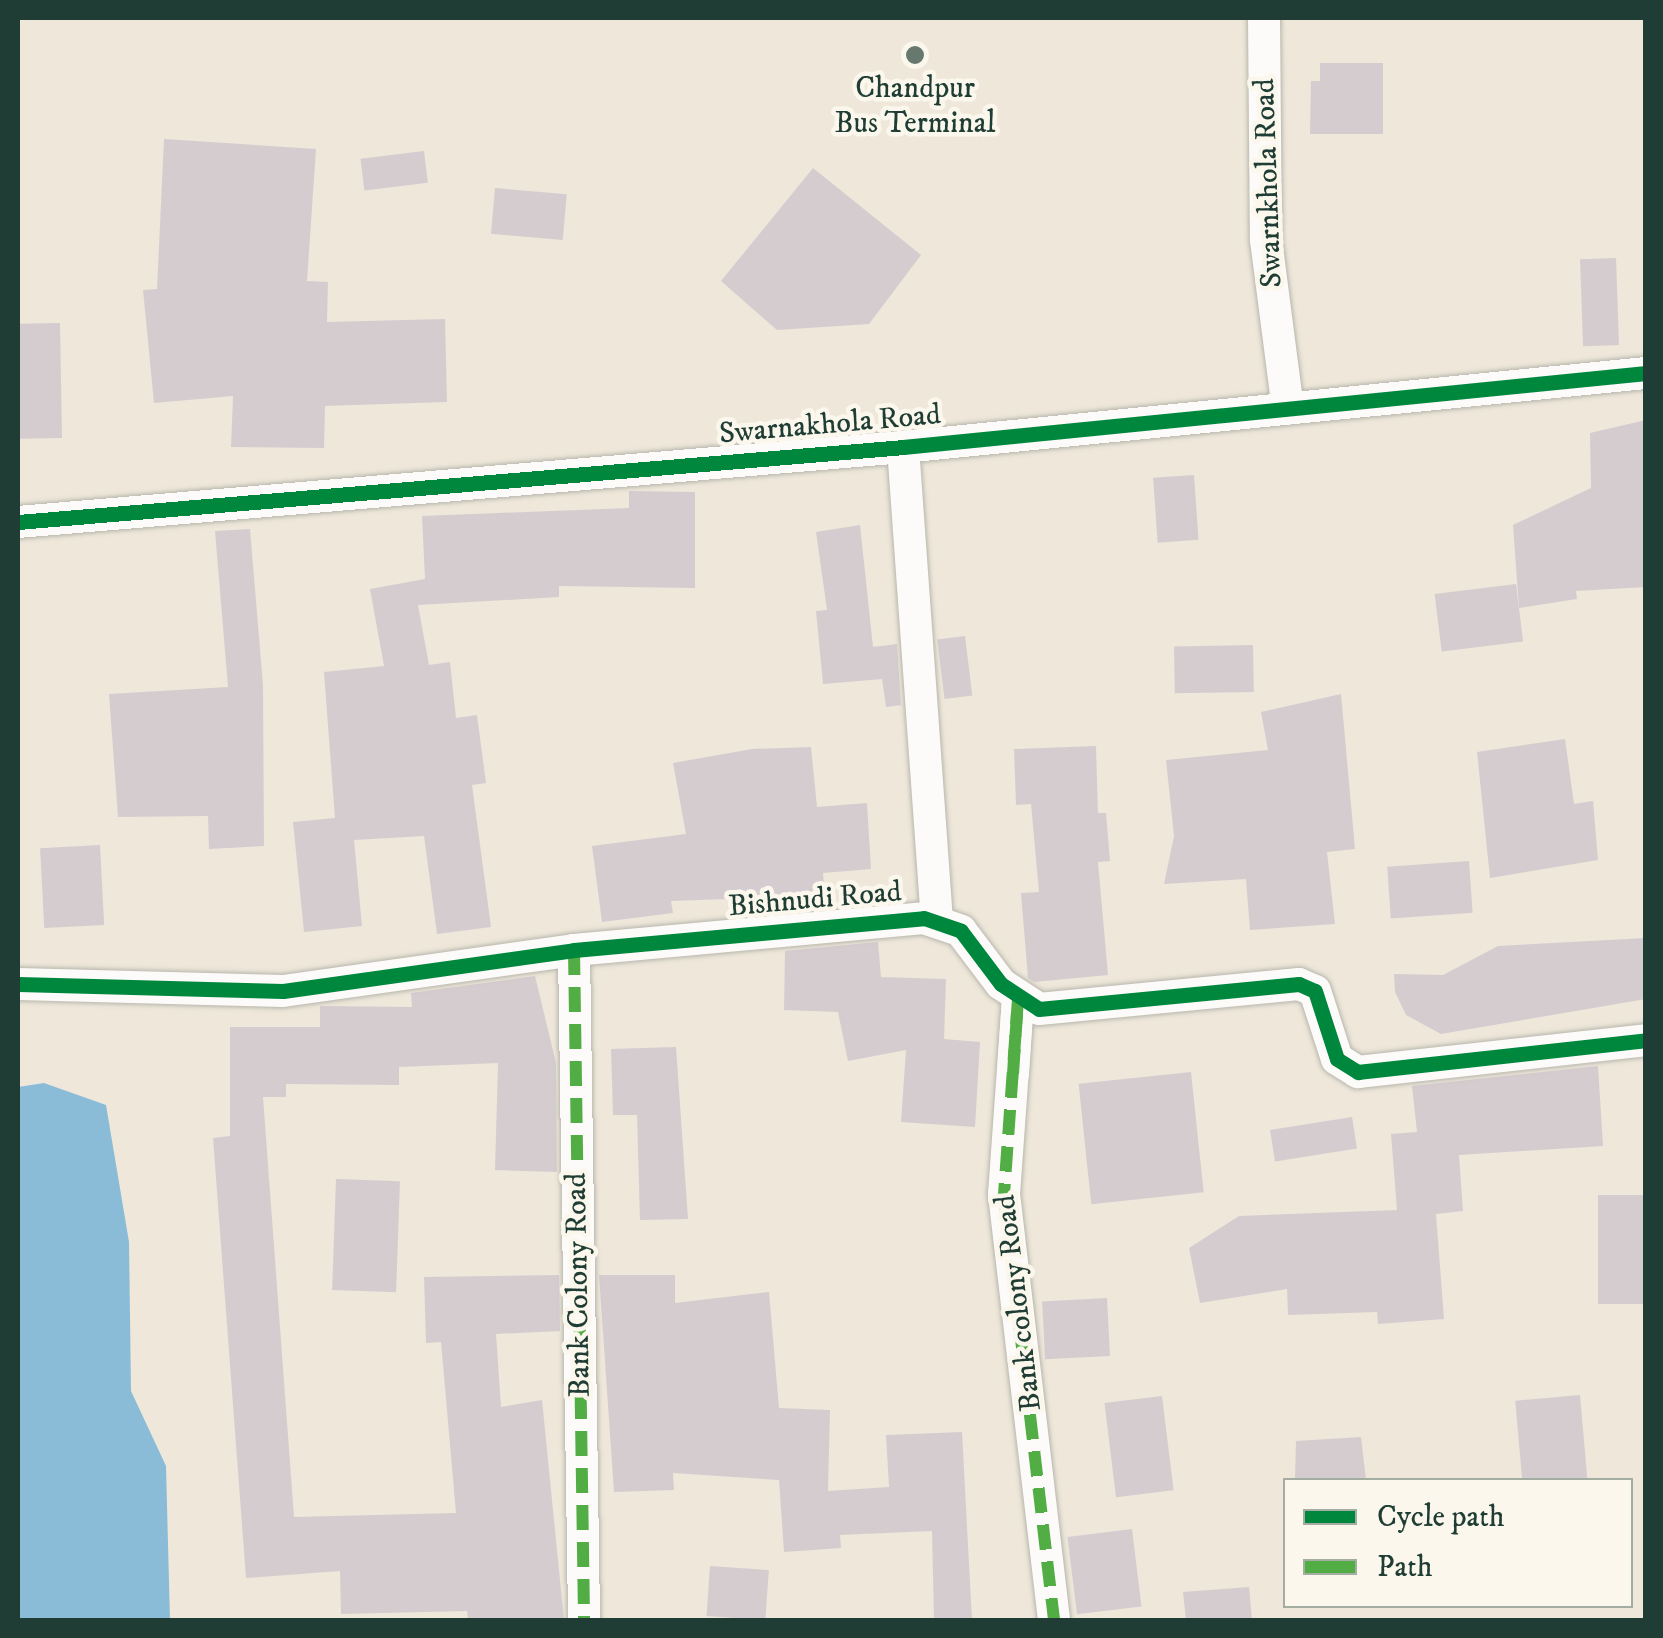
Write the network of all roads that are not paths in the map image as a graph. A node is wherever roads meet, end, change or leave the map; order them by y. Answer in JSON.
{"nodes":[{"id":1,"x":1264,"y":18,"type":"edge"},
{"id":2,"x":1646,"y":373,"type":"edge"},
{"id":3,"x":1288,"y":408,"type":"junction"},
{"id":4,"x":904,"y":447,"type":"junction"},
{"id":5,"x":18,"y":522,"type":"edge"},
{"id":6,"x":937,"y":922,"type":"junction"},
{"id":7,"x":574,"y":950,"type":"junction"},
{"id":8,"x":18,"y":984,"type":"edge"},
{"id":9,"x":1018,"y":1000,"type":"junction"},
{"id":10,"x":1646,"y":1040,"type":"edge"},
{"id":11,"x":1013,"y":1074,"type":"dead end"},
{"id":12,"x":584,"y":1620,"type":"edge"},
{"id":13,"x":1054,"y":1620,"type":"edge"}],
"edges":[{"from":1,"to":3,"type":"street","name":"Swarnkhola Road"},
{"from":2,"to":3,"type":"street","name":"Swarnakhola Road"},
{"from":3,"to":4,"type":"street","name":"Swarnakhola Road"},
{"from":4,"to":5,"type":"street","name":"Swarnakhola Road"},
{"from":4,"to":6,"type":"street"},
{"from":6,"to":7,"type":"street","name":"Bishnudi Road"},
{"from":6,"to":9,"type":"street","name":"Bishnudi Road"},
{"from":7,"to":8,"type":"street","name":"Bishnudi Road"},
{"from":7,"to":12,"type":"street","name":"Bank Colony Road"},
{"from":9,"to":10,"type":"street"},
{"from":9,"to":11,"type":"street"},
{"from":9,"to":13,"type":"street","name":"Bank colony Road"}]}
